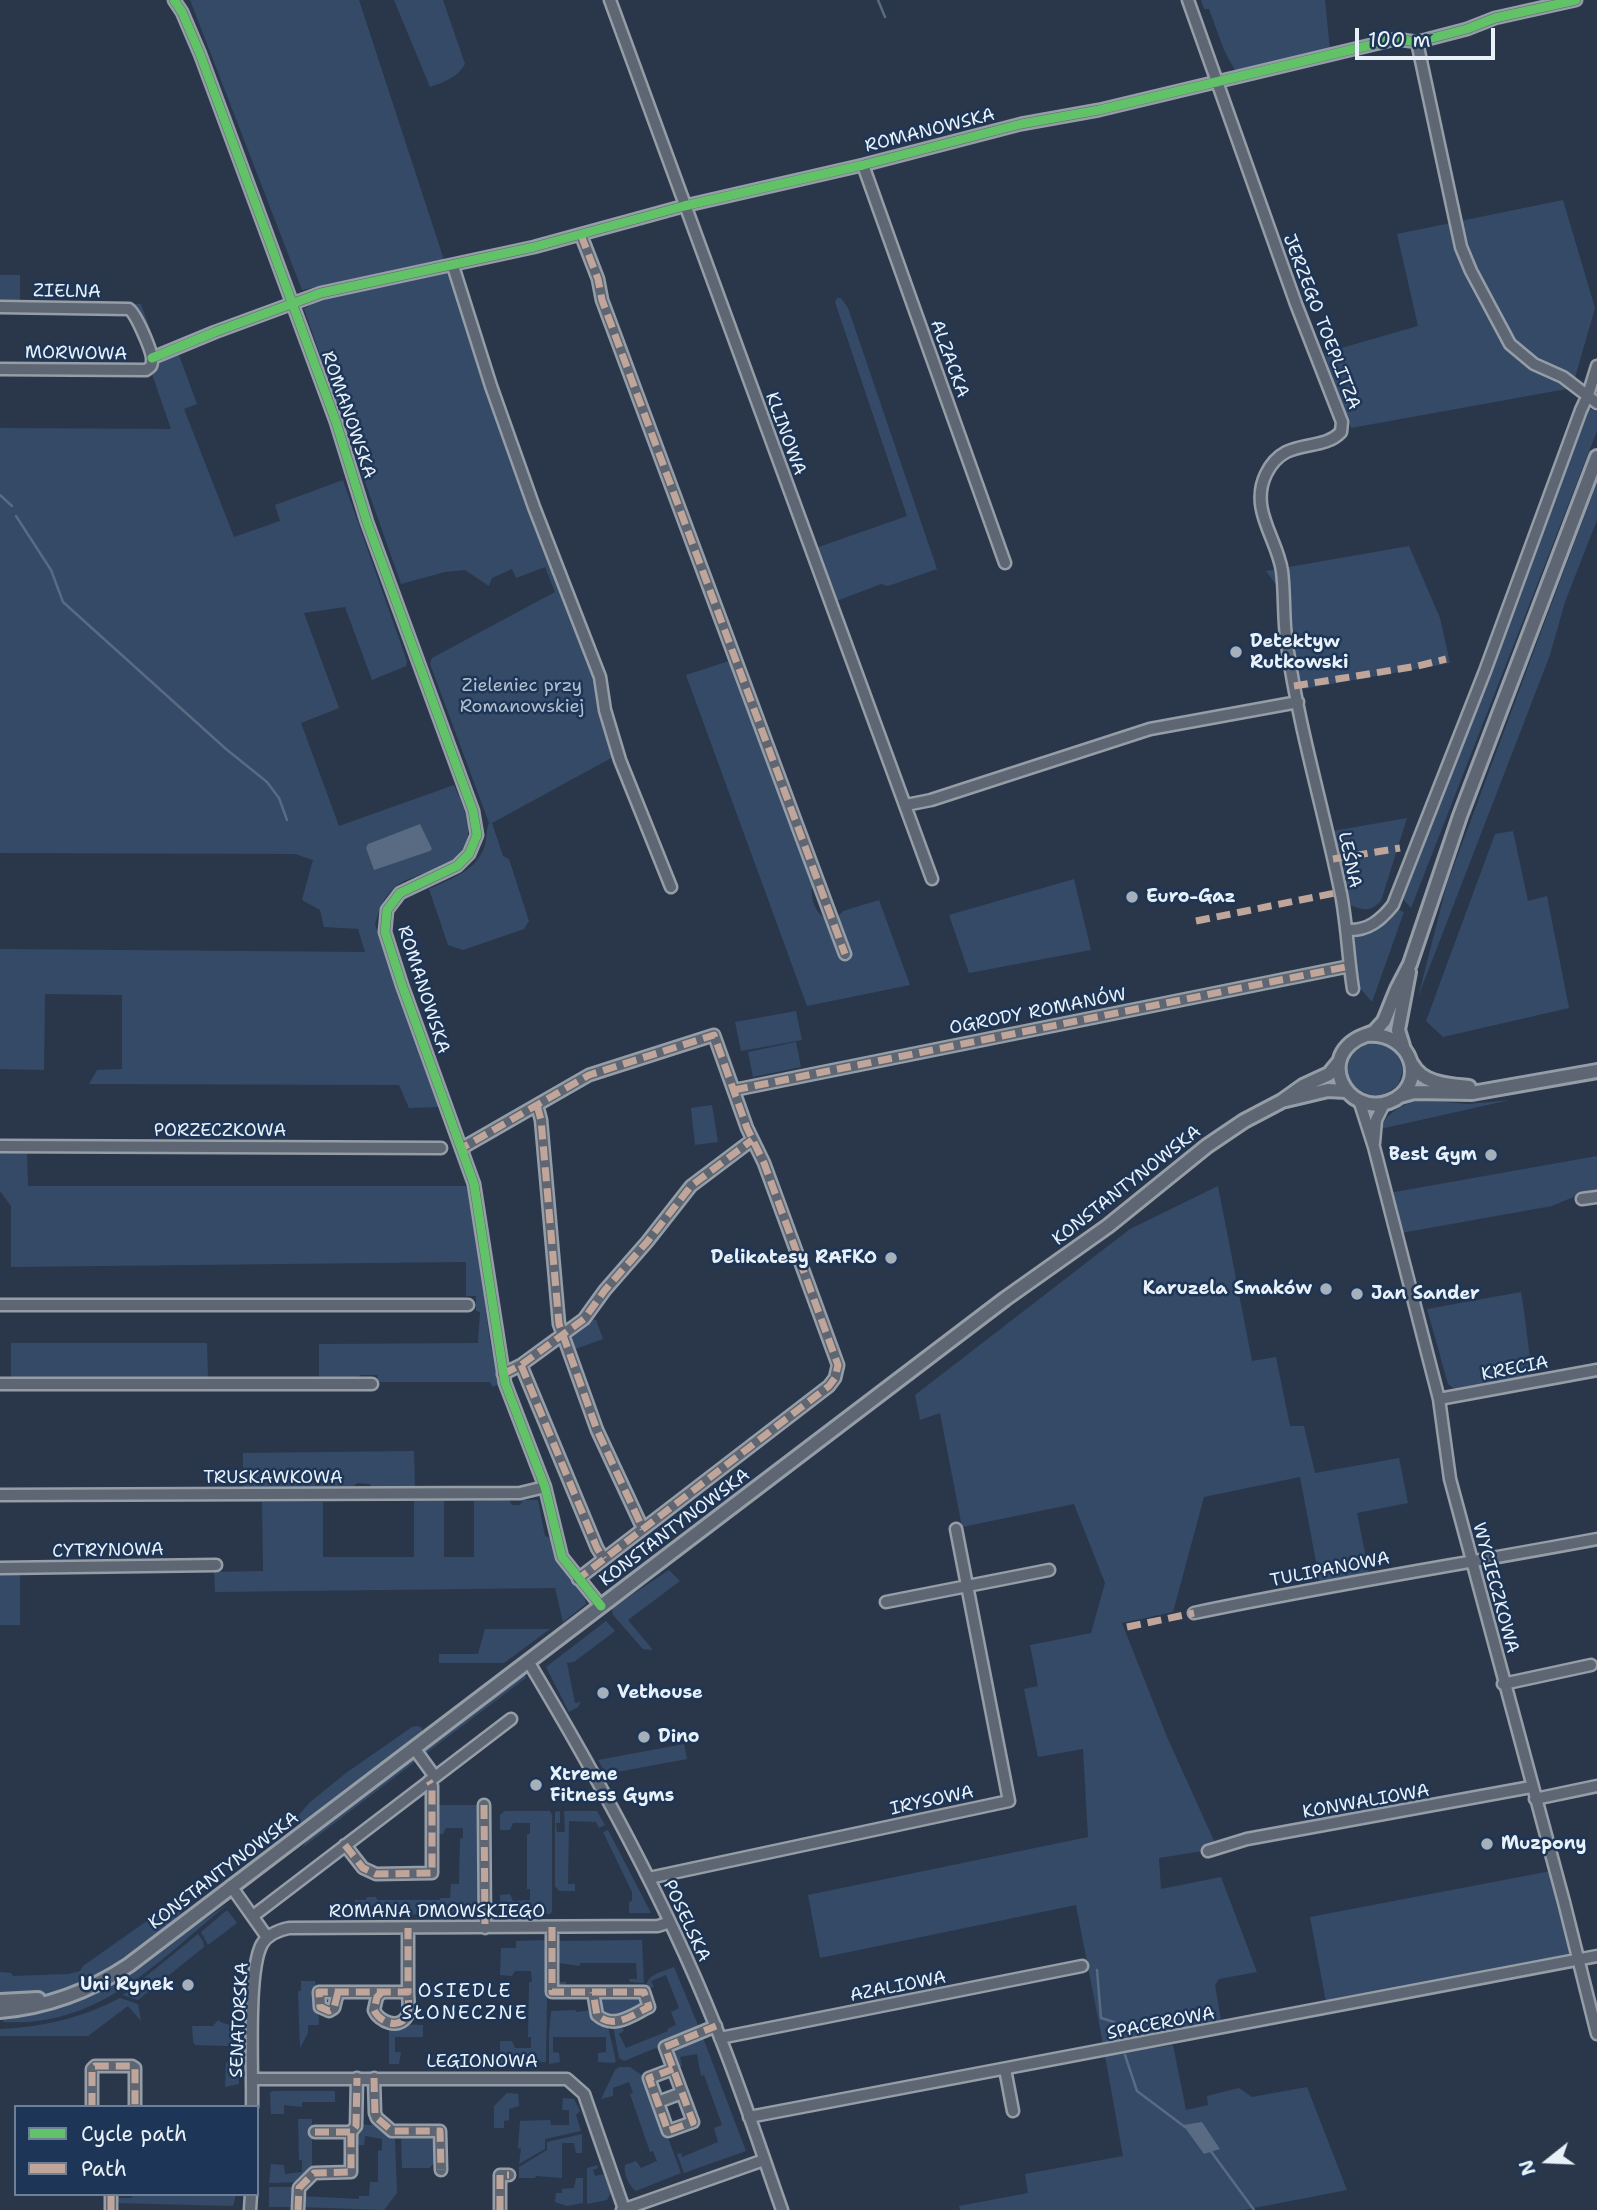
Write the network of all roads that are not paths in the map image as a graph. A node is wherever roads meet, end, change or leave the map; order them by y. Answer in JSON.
{"nodes":[{"id":1,"x":174,"y":0,"type":"edge"},
{"id":2,"x":610,"y":0,"type":"edge"},
{"id":3,"x":1188,"y":0,"type":"edge"},
{"id":4,"x":1576,"y":0,"type":"edge"},
{"id":5,"x":1417,"y":42,"type":"junction"},
{"id":6,"x":1218,"y":81,"type":"junction"},
{"id":7,"x":863,"y":165,"type":"junction"},
{"id":8,"x":684,"y":206,"type":"junction"},
{"id":9,"x":581,"y":235,"type":"junction"},
{"id":10,"x":453,"y":266,"type":"junction"},
{"id":11,"x":293,"y":304,"type":"junction"},
{"id":12,"x":0,"y":307,"type":"edge"},
{"id":13,"x":151,"y":362,"type":"junction"},
{"id":14,"x":1597,"y":366,"type":"edge"},
{"id":15,"x":0,"y":369,"type":"edge"},
{"id":16,"x":1588,"y":395,"type":"junction"},
{"id":17,"x":1597,"y":403,"type":"edge"},
{"id":18,"x":1597,"y":457,"type":"edge"},
{"id":19,"x":1005,"y":563,"type":"dead end"},
{"id":20,"x":1298,"y":702,"type":"junction"},
{"id":21,"x":1305,"y":740,"type":"joint"},
{"id":22,"x":906,"y":805,"type":"junction"},
{"id":23,"x":932,"y":879,"type":"dead end"},
{"id":24,"x":671,"y":887,"type":"dead end"},
{"id":25,"x":1348,"y":930,"type":"junction"},
{"id":26,"x":845,"y":954,"type":"dead end"},
{"id":27,"x":1410,"y":964,"type":"junction"},
{"id":28,"x":1350,"y":966,"type":"junction"},
{"id":29,"x":1353,"y":989,"type":"dead end"},
{"id":30,"x":1366,"y":1035,"type":"junction"},
{"id":31,"x":1403,"y":1046,"type":"junction"},
{"id":32,"x":1338,"y":1063,"type":"junction"},
{"id":33,"x":1412,"y":1064,"type":"junction"},
{"id":34,"x":1597,"y":1071,"type":"edge"},
{"id":35,"x":734,"y":1090,"type":"junction"},
{"id":36,"x":1346,"y":1091,"type":"junction"},
{"id":37,"x":1490,"y":1091,"type":"junction"},
{"id":38,"x":1399,"y":1096,"type":"junction"},
{"id":39,"x":1359,"y":1100,"type":"junction"},
{"id":40,"x":1282,"y":1101,"type":"junction"},
{"id":41,"x":1384,"y":1104,"type":"junction"},
{"id":42,"x":537,"y":1105,"type":"junction"},
{"id":43,"x":752,"y":1140,"type":"junction"},
{"id":44,"x":0,"y":1146,"type":"edge"},
{"id":45,"x":462,"y":1147,"type":"junction"},
{"id":46,"x":1374,"y":1147,"type":"junction"},
{"id":47,"x":440,"y":1148,"type":"dead end"},
{"id":48,"x":1597,"y":1197,"type":"edge"},
{"id":49,"x":1582,"y":1199,"type":"dead end"},
{"id":50,"x":0,"y":1305,"type":"edge"},
{"id":51,"x":468,"y":1305,"type":"dead end"},
{"id":52,"x":563,"y":1336,"type":"junction"},
{"id":53,"x":522,"y":1365,"type":"junction"},
{"id":54,"x":1597,"y":1370,"type":"edge"},
{"id":55,"x":503,"y":1374,"type":"junction"},
{"id":56,"x":0,"y":1384,"type":"edge"},
{"id":57,"x":372,"y":1384,"type":"dead end"},
{"id":58,"x":1439,"y":1399,"type":"junction"},
{"id":59,"x":545,"y":1487,"type":"junction"},
{"id":60,"x":0,"y":1495,"type":"edge"},
{"id":61,"x":957,"y":1529,"type":"dead end"},
{"id":62,"x":643,"y":1530,"type":"junction"},
{"id":63,"x":1597,"y":1539,"type":"edge"},
{"id":64,"x":604,"y":1559,"type":"junction"},
{"id":65,"x":1473,"y":1563,"type":"junction"},
{"id":66,"x":216,"y":1565,"type":"dead end"},
{"id":67,"x":0,"y":1568,"type":"edge"},
{"id":68,"x":1049,"y":1570,"type":"dead end"},
{"id":69,"x":578,"y":1579,"type":"junction"},
{"id":70,"x":968,"y":1586,"type":"junction"},
{"id":71,"x":886,"y":1602,"type":"dead end"},
{"id":72,"x":600,"y":1606,"type":"junction"},
{"id":73,"x":1194,"y":1613,"type":"dead end"},
{"id":74,"x":528,"y":1661,"type":"junction"},
{"id":75,"x":1591,"y":1665,"type":"dead end"},
{"id":76,"x":1503,"y":1684,"type":"junction"},
{"id":77,"x":510,"y":1719,"type":"dead end"},
{"id":78,"x":414,"y":1748,"type":"junction"},
{"id":79,"x":432,"y":1779,"type":"junction"},
{"id":80,"x":1597,"y":1786,"type":"edge"},
{"id":81,"x":1531,"y":1787,"type":"junction"},
{"id":82,"x":1535,"y":1799,"type":"junction"},
{"id":83,"x":484,"y":1805,"type":"dead end"},
{"id":84,"x":345,"y":1845,"type":"junction"},
{"id":85,"x":1208,"y":1852,"type":"dead end"},
{"id":86,"x":649,"y":1878,"type":"junction"},
{"id":87,"x":231,"y":1886,"type":"junction"},
{"id":88,"x":253,"y":1916,"type":"junction"},
{"id":89,"x":670,"y":1922,"type":"junction"},
{"id":90,"x":552,"y":1927,"type":"junction"},
{"id":91,"x":408,"y":1928,"type":"junction"},
{"id":92,"x":485,"y":1928,"type":"junction"},
{"id":93,"x":267,"y":1937,"type":"junction"},
{"id":94,"x":1597,"y":1956,"type":"edge"},
{"id":95,"x":1578,"y":1960,"type":"junction"},
{"id":96,"x":1082,"y":1966,"type":"dead end"},
{"id":97,"x":338,"y":1992,"type":"dead end"},
{"id":98,"x":382,"y":1992,"type":"junction"},
{"id":99,"x":408,"y":1992,"type":"junction"},
{"id":100,"x":593,"y":1992,"type":"junction"},
{"id":101,"x":52,"y":2000,"type":"junction"},
{"id":102,"x":0,"y":2001,"type":"edge"},
{"id":103,"x":0,"y":2011,"type":"edge"},
{"id":104,"x":716,"y":2026,"type":"junction"},
{"id":105,"x":1597,"y":2034,"type":"edge"},
{"id":106,"x":720,"y":2038,"type":"junction"},
{"id":107,"x":673,"y":2069,"type":"junction"},
{"id":108,"x":1005,"y":2069,"type":"junction"},
{"id":109,"x":253,"y":2078,"type":"junction"},
{"id":110,"x":358,"y":2078,"type":"junction"},
{"id":111,"x":374,"y":2078,"type":"junction"},
{"id":112,"x":682,"y":2093,"type":"junction"},
{"id":113,"x":658,"y":2102,"type":"junction"},
{"id":114,"x":92,"y":2105,"type":"edge"},
{"id":115,"x":135,"y":2105,"type":"edge"},
{"id":116,"x":252,"y":2105,"type":"edge"},
{"id":117,"x":1013,"y":2111,"type":"dead end"},
{"id":118,"x":749,"y":2117,"type":"junction"},
{"id":119,"x":315,"y":2132,"type":"dead end"},
{"id":120,"x":351,"y":2132,"type":"junction"},
{"id":121,"x":764,"y":2160,"type":"junction"},
{"id":122,"x":441,"y":2171,"type":"dead end"},
{"id":123,"x":509,"y":2175,"type":"dead end"},
{"id":124,"x":299,"y":2210,"type":"edge"},
{"id":125,"x":500,"y":2210,"type":"edge"},
{"id":126,"x":623,"y":2210,"type":"edge"},
{"id":127,"x":782,"y":2210,"type":"edge"}],
"edges":[{"from":1,"to":11,"type":"street","name":"ROMANOWSKA"},
{"from":2,"to":8,"type":"street","name":"KLINOWA"},
{"from":3,"to":6,"type":"street","name":"JERZEGO TOEPLITZA"},
{"from":4,"to":5,"type":"street","name":"ROMANOWSKA"},
{"from":5,"to":6,"type":"street","name":"ROMANOWSKA"},
{"from":5,"to":16,"type":"street"},
{"from":6,"to":7,"type":"street","name":"ROMANOWSKA"},
{"from":6,"to":20,"type":"street","name":"JERZEGO TOEPLITZA"},
{"from":7,"to":8,"type":"street","name":"ROMANOWSKA"},
{"from":7,"to":19,"type":"street","name":"ALZACKA"},
{"from":8,"to":9,"type":"street","name":"ROMANOWSKA"},
{"from":8,"to":22,"type":"street","name":"KLINOWA"},
{"from":9,"to":10,"type":"street","name":"ROMANOWSKA"},
{"from":9,"to":26,"type":"street"},
{"from":10,"to":11,"type":"street","name":"ROMANOWSKA"},
{"from":10,"to":24,"type":"street"},
{"from":11,"to":13,"type":"street","name":"MORWOWA"},
{"from":11,"to":45,"type":"street","name":"ROMANOWSKA"},
{"from":12,"to":13,"type":"street","name":"ZIELNA"},
{"from":13,"to":15,"type":"street","name":"MORWOWA"},
{"from":14,"to":16,"type":"street"},
{"from":16,"to":17,"type":"street"},
{"from":16,"to":25,"type":"street"},
{"from":18,"to":27,"type":"main road"},
{"from":20,"to":21,"type":"street","name":"JERZEGO TOEPLITZA"},
{"from":20,"to":22,"type":"street"},
{"from":21,"to":25,"type":"street","name":"LEŚNA"},
{"from":22,"to":23,"type":"street","name":"KLINOWA"},
{"from":25,"to":28,"type":"street","name":"LEŚNA"},
{"from":27,"to":30,"type":"main road"},
{"from":27,"to":31,"type":"main road"},
{"from":28,"to":29,"type":"street","name":"LEŚNA"},
{"from":28,"to":35,"type":"street","name":"OGRODY ROMANÓW"},
{"from":30,"to":31,"type":"main road"},
{"from":30,"to":32,"type":"main road"},
{"from":31,"to":33,"type":"main road"},
{"from":32,"to":36,"type":"main road"},
{"from":32,"to":40,"type":"main road","name":"KONSTANTYNOWSKA"},
{"from":33,"to":37,"type":"main road"},
{"from":33,"to":38,"type":"main road"},
{"from":34,"to":37,"type":"main road"},
{"from":35,"to":42,"type":"street"},
{"from":35,"to":43,"type":"street"},
{"from":36,"to":39,"type":"main road"},
{"from":36,"to":40,"type":"main road","name":"KONSTANTYNOWSKA"},
{"from":37,"to":38,"type":"main road"},
{"from":38,"to":41,"type":"main road"},
{"from":39,"to":41,"type":"main road"},
{"from":39,"to":46,"type":"street","name":"WYCIECZKOWA"},
{"from":40,"to":72,"type":"main road","name":"KONSTANTYNOWSKA"},
{"from":41,"to":46,"type":"street","name":"WYCIECZKOWA"},
{"from":42,"to":45,"type":"street"},
{"from":42,"to":52,"type":"street"},
{"from":43,"to":52,"type":"street"},
{"from":43,"to":62,"type":"street"},
{"from":44,"to":47,"type":"street","name":"PORZECZKOWA"},
{"from":45,"to":55,"type":"street","name":"ROMANOWSKA"},
{"from":46,"to":58,"type":"street","name":"WYCIECZKOWA"},
{"from":48,"to":49,"type":"street"},
{"from":50,"to":51,"type":"street"},
{"from":52,"to":53,"type":"street"},
{"from":52,"to":62,"type":"street"},
{"from":53,"to":55,"type":"street"},
{"from":53,"to":64,"type":"street"},
{"from":54,"to":58,"type":"street","name":"KRECIA"},
{"from":55,"to":59,"type":"street","name":"ROMANOWSKA"},
{"from":56,"to":57,"type":"street"},
{"from":58,"to":65,"type":"street","name":"WYCIECZKOWA"},
{"from":59,"to":60,"type":"street","name":"TRUSKAWKOWA"},
{"from":59,"to":69,"type":"street","name":"ROMANOWSKA"},
{"from":61,"to":70,"type":"street","name":"IRYSOWA"},
{"from":62,"to":64,"type":"street"},
{"from":63,"to":65,"type":"street","name":"TULIPANOWA"},
{"from":64,"to":69,"type":"street"},
{"from":65,"to":73,"type":"street","name":"TULIPANOWA"},
{"from":65,"to":76,"type":"street","name":"WYCIECZKOWA"},
{"from":66,"to":67,"type":"street","name":"CYTRYNOWA"},
{"from":68,"to":70,"type":"street"},
{"from":69,"to":72,"type":"street","name":"ROMANOWSKA"},
{"from":70,"to":71,"type":"street"},
{"from":70,"to":86,"type":"street","name":"IRYSOWA"},
{"from":72,"to":74,"type":"main road","name":"KONSTANTYNOWSKA"},
{"from":74,"to":78,"type":"main road","name":"KONSTANTYNOWSKA"},
{"from":74,"to":86,"type":"street","name":"POSELSKA"},
{"from":75,"to":76,"type":"street"},
{"from":76,"to":81,"type":"street","name":"WYCIECZKOWA"},
{"from":77,"to":79,"type":"street"},
{"from":78,"to":79,"type":"street"},
{"from":78,"to":87,"type":"main road","name":"KONSTANTYNOWSKA"},
{"from":79,"to":84,"type":"street"},
{"from":79,"to":84,"type":"street"},
{"from":80,"to":82,"type":"street"},
{"from":81,"to":82,"type":"street","name":"WYCIECZKOWA"},
{"from":81,"to":85,"type":"street","name":"KONWALIOWA"},
{"from":82,"to":95,"type":"street","name":"WYCIECZKOWA"},
{"from":83,"to":92,"type":"street"},
{"from":84,"to":88,"type":"street"},
{"from":86,"to":89,"type":"street","name":"POSELSKA"},
{"from":87,"to":88,"type":"street"},
{"from":87,"to":101,"type":"main road","name":"KONSTANTYNOWSKA"},
{"from":88,"to":93,"type":"street"},
{"from":89,"to":90,"type":"street","name":"ROMANA DMOWSKIEGO"},
{"from":89,"to":104,"type":"street","name":"POSELSKA"},
{"from":90,"to":92,"type":"street","name":"ROMANA DMOWSKIEGO"},
{"from":90,"to":100,"type":"street"},
{"from":91,"to":92,"type":"street","name":"ROMANA DMOWSKIEGO"},
{"from":91,"to":93,"type":"street","name":"ROMANA DMOWSKIEGO"},
{"from":91,"to":99,"type":"street"},
{"from":93,"to":109,"type":"street","name":"SENATORSKA"},
{"from":94,"to":95,"type":"street","name":"SPACEROWA"},
{"from":95,"to":105,"type":"street","name":"WYCIECZKOWA"},
{"from":95,"to":108,"type":"street","name":"SPACEROWA"},
{"from":96,"to":106,"type":"street","name":"AZALIOWA"},
{"from":97,"to":98,"type":"street"},
{"from":98,"to":99,"type":"street"},
{"from":98,"to":99,"type":"street"},
{"from":100,"to":100,"type":"street"},
{"from":101,"to":102,"type":"main road","name":"KONSTANTYNOWSKA"},
{"from":101,"to":103,"type":"main road","name":"KONSTANTYNOWSKA"},
{"from":104,"to":106,"type":"street","name":"POSELSKA"},
{"from":104,"to":107,"type":"street"},
{"from":106,"to":118,"type":"street","name":"POSELSKA"},
{"from":107,"to":112,"type":"street"},
{"from":107,"to":113,"type":"street"},
{"from":108,"to":117,"type":"street"},
{"from":108,"to":118,"type":"street","name":"SPACEROWA"},
{"from":109,"to":110,"type":"street","name":"LEGIONOWA"},
{"from":109,"to":116,"type":"street","name":"SENATORSKA"},
{"from":110,"to":111,"type":"street","name":"LEGIONOWA"},
{"from":110,"to":120,"type":"street"},
{"from":111,"to":122,"type":"street"},
{"from":111,"to":126,"type":"street","name":"LEGIONOWA"},
{"from":112,"to":113,"type":"street"},
{"from":112,"to":113,"type":"street"},
{"from":114,"to":115,"type":"street"},
{"from":118,"to":121,"type":"street","name":"POSELSKA"},
{"from":119,"to":120,"type":"street"},
{"from":120,"to":124,"type":"street"},
{"from":121,"to":126,"type":"street"},
{"from":121,"to":127,"type":"street","name":"POSELSKA"},
{"from":123,"to":125,"type":"street"}]}
